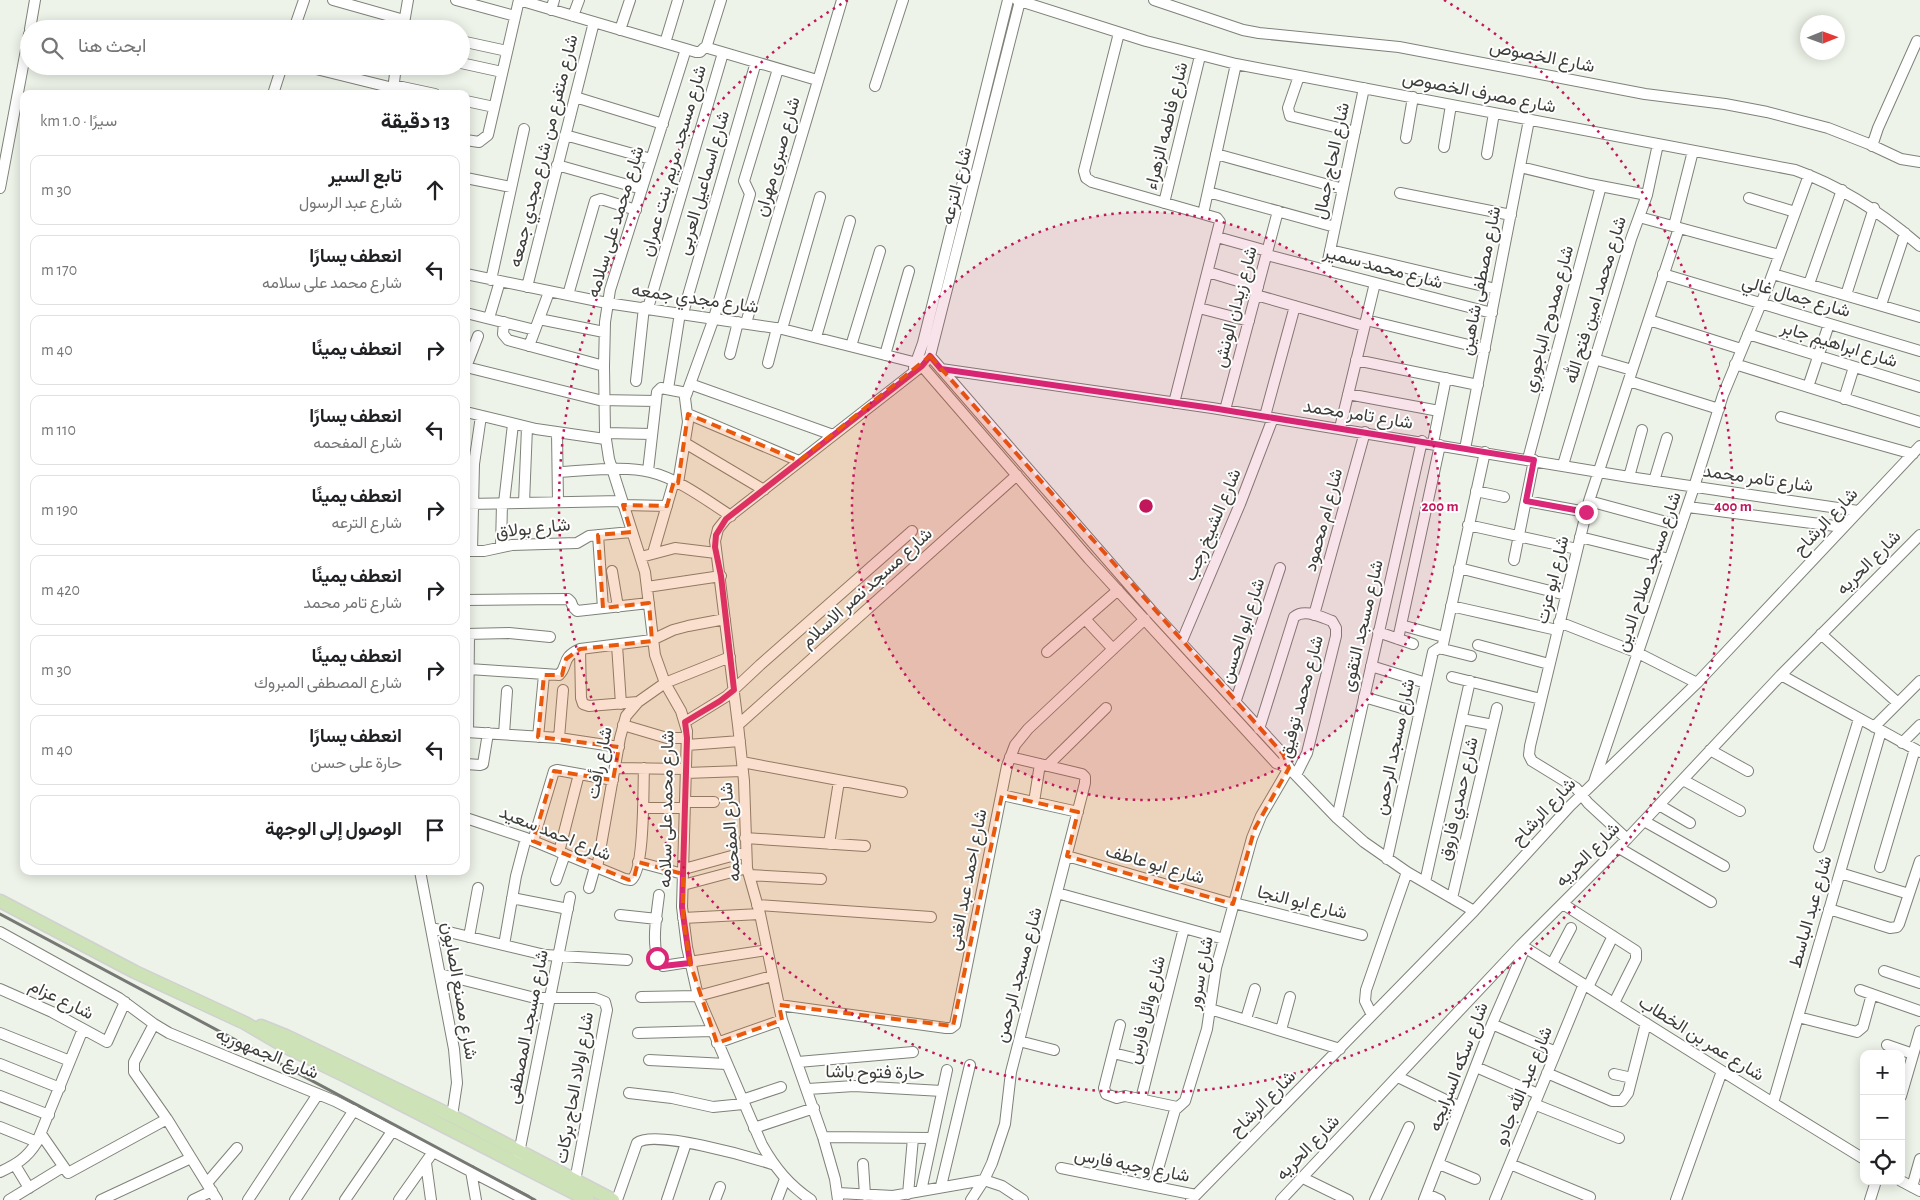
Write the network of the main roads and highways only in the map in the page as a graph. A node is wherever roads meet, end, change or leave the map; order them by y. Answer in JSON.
{"nodes":[{"id":1,"x":0,"y":901,"type":"edge"},
{"id":2,"x":387,"y":1090,"type":"junction"},
{"id":3,"x":518,"y":1157,"type":"junction"},
{"id":4,"x":588,"y":1200,"type":"edge"},
{"id":5,"x":613,"y":1200,"type":"edge"}],
"edges":[{"from":1,"to":2,"type":"main road","name":"شارع الجمهوريه"},
{"from":2,"to":3,"type":"main road","name":"شارع الجمهوريه"},
{"from":2,"to":3,"type":"main road","name":"شارع الجمهوريه"},
{"from":3,"to":4,"type":"main road","name":"شارع الجمهوريه"},
{"from":3,"to":5,"type":"main road","name":"شارع الجمهوريه"}]}
